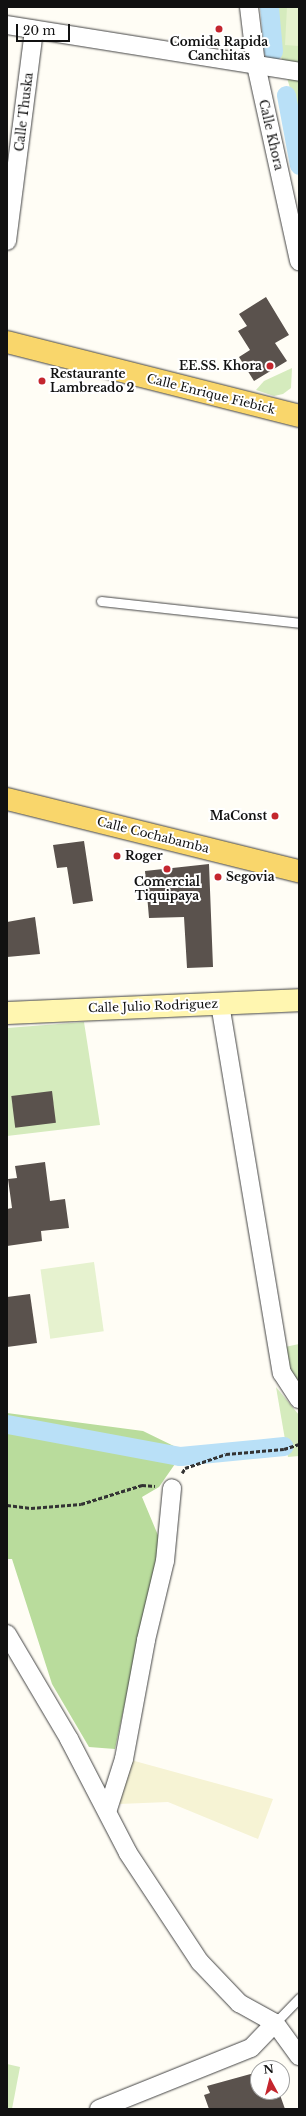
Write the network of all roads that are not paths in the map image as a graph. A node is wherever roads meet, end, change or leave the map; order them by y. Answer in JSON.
{"nodes":[{"id":1,"x":249,"y":7,"type":"edge"},
{"id":2,"x":7,"y":25,"type":"edge"},
{"id":3,"x":34,"y":30,"type":"junction"},
{"id":4,"x":256,"y":65,"type":"junction"},
{"id":5,"x":299,"y":72,"type":"edge"},
{"id":6,"x":7,"y":241,"type":"edge"},
{"id":7,"x":299,"y":261,"type":"edge"},
{"id":8,"x":7,"y":342,"type":"edge"},
{"id":9,"x":299,"y":416,"type":"edge"},
{"id":10,"x":101,"y":601,"type":"dead end"},
{"id":11,"x":299,"y":623,"type":"edge"},
{"id":12,"x":7,"y":799,"type":"edge"},
{"id":13,"x":299,"y":871,"type":"edge"},
{"id":14,"x":299,"y":1000,"type":"edge"},
{"id":15,"x":220,"y":1004,"type":"junction"},
{"id":16,"x":7,"y":1013,"type":"edge"},
{"id":17,"x":299,"y":1399,"type":"edge"},
{"id":18,"x":172,"y":1488,"type":"dead end"},
{"id":19,"x":7,"y":1634,"type":"edge"},
{"id":20,"x":108,"y":1809,"type":"junction"},
{"id":21,"x":299,"y":1998,"type":"edge"},
{"id":22,"x":275,"y":2023,"type":"junction"},
{"id":23,"x":299,"y":2056,"type":"edge"},
{"id":24,"x":99,"y":2109,"type":"edge"}],
"edges":[{"from":1,"to":4,"type":"street","name":"Calle Khora"},
{"from":2,"to":3,"type":"street"},
{"from":3,"to":4,"type":"street"},
{"from":3,"to":6,"type":"street","name":"Calle Thuska"},
{"from":4,"to":5,"type":"street"},
{"from":4,"to":7,"type":"street","name":"Calle Khora"},
{"from":8,"to":9,"type":"main road","name":"Calle Enrique Fiebick"},
{"from":10,"to":11,"type":"lane"},
{"from":12,"to":13,"type":"main road","name":"Calle Cochabamba"},
{"from":14,"to":15,"type":"main road","name":"Calle Julio Rodriguez"},
{"from":15,"to":16,"type":"main road","name":"Calle Julio Rodriguez"},
{"from":15,"to":17,"type":"street"},
{"from":18,"to":20,"type":"street"},
{"from":19,"to":20,"type":"street"},
{"from":20,"to":22,"type":"street"},
{"from":21,"to":22,"type":"lane"},
{"from":22,"to":23,"type":"street"},
{"from":22,"to":24,"type":"street"}]}
